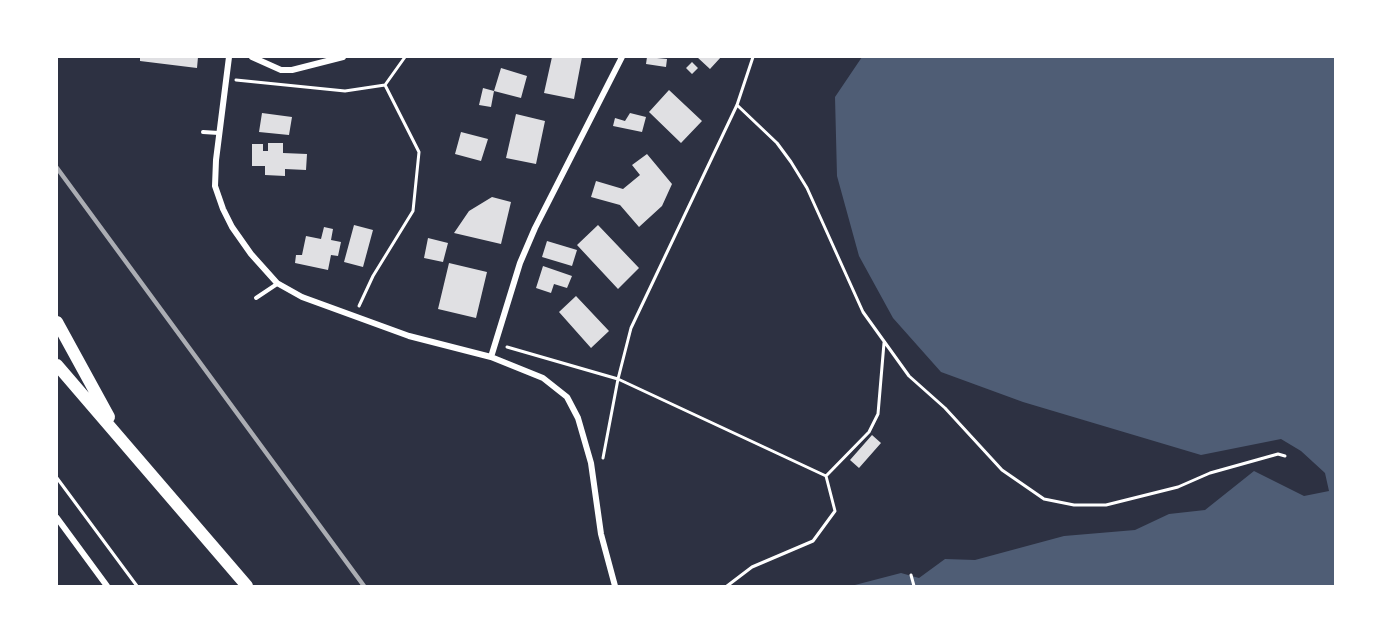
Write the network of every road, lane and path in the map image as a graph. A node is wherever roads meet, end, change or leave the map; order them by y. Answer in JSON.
{"nodes":[{"id":1,"x":229,"y":57,"type":"edge"},
{"id":2,"x":252,"y":57,"type":"edge"},
{"id":3,"x":343,"y":57,"type":"edge"},
{"id":4,"x":405,"y":57,"type":"edge"},
{"id":5,"x":622,"y":57,"type":"edge"},
{"id":6,"x":753,"y":57,"type":"edge"},
{"id":7,"x":226,"y":79,"type":"junction"},
{"id":8,"x":386,"y":84,"type":"junction"},
{"id":9,"x":737,"y":105,"type":"junction"},
{"id":10,"x":203,"y":132,"type":"dead end"},
{"id":11,"x":219,"y":133,"type":"junction"},
{"id":12,"x":277,"y":283,"type":"junction"},
{"id":13,"x":256,"y":298,"type":"dead end"},
{"id":14,"x":354,"y":316,"type":"junction"},
{"id":15,"x":57,"y":322,"type":"edge"},
{"id":16,"x":884,"y":341,"type":"junction"},
{"id":17,"x":491,"y":357,"type":"junction"},
{"id":18,"x":57,"y":365,"type":"edge"},
{"id":19,"x":618,"y":379,"type":"junction"},
{"id":20,"x":121,"y":439,"type":"junction"},
{"id":21,"x":1285,"y":456,"type":"dead end"},
{"id":22,"x":603,"y":458,"type":"dead end"},
{"id":23,"x":826,"y":476,"type":"junction"},
{"id":24,"x":57,"y":478,"type":"edge"},
{"id":25,"x":57,"y":518,"type":"edge"},
{"id":26,"x":911,"y":575,"type":"dead end"},
{"id":27,"x":107,"y":586,"type":"edge"},
{"id":28,"x":136,"y":586,"type":"edge"},
{"id":29,"x":247,"y":586,"type":"edge"},
{"id":30,"x":615,"y":586,"type":"edge"},
{"id":31,"x":727,"y":586,"type":"edge"},
{"id":32,"x":914,"y":586,"type":"edge"}],
"edges":[{"from":1,"to":7,"type":"street"},
{"from":2,"to":3,"type":"street"},
{"from":4,"to":8,"type":"path"},
{"from":5,"to":17,"type":"street"},
{"from":6,"to":9,"type":"path"},
{"from":7,"to":8,"type":"path"},
{"from":7,"to":11,"type":"street"},
{"from":8,"to":14,"type":"path"},
{"from":9,"to":16,"type":"path"},
{"from":9,"to":19,"type":"path"},
{"from":10,"to":11,"type":"lane"},
{"from":11,"to":12,"type":"street"},
{"from":12,"to":13,"type":"lane"},
{"from":12,"to":14,"type":"street"},
{"from":14,"to":17,"type":"street"},
{"from":15,"to":20,"type":"highway"},
{"from":16,"to":21,"type":"path"},
{"from":16,"to":23,"type":"path"},
{"from":17,"to":30,"type":"street"},
{"from":18,"to":20,"type":"highway"},
{"from":19,"to":22,"type":"path"},
{"from":19,"to":23,"type":"path"},
{"from":20,"to":29,"type":"highway"},
{"from":23,"to":31,"type":"path"},
{"from":24,"to":28,"type":"path"},
{"from":25,"to":27,"type":"street"},
{"from":26,"to":32,"type":"path"}]}
